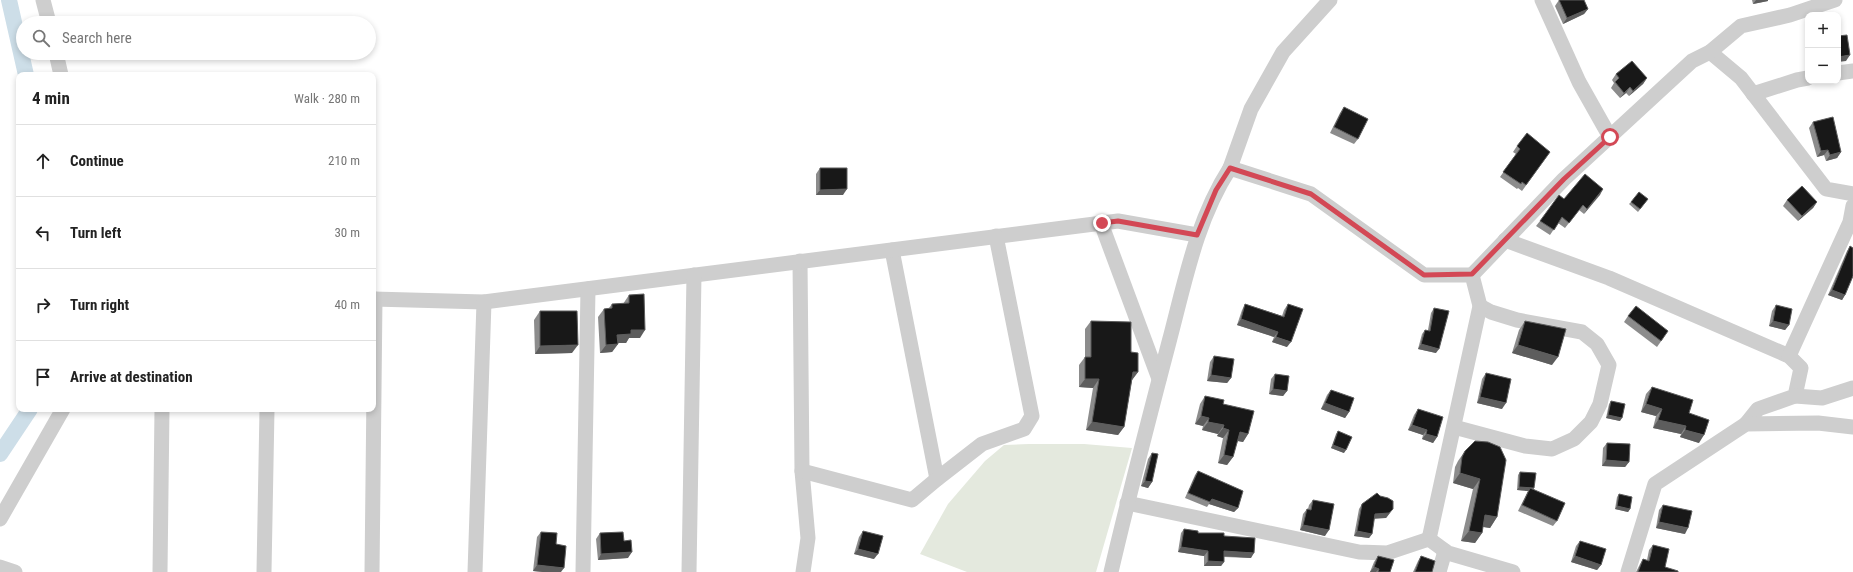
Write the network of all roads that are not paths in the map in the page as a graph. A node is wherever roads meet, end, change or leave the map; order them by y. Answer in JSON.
{"nodes":[{"id":1,"x":44,"y":0,"type":"edge"},
{"id":2,"x":1330,"y":0,"type":"edge"},
{"id":3,"x":1542,"y":0,"type":"edge"},
{"id":4,"x":1835,"y":0,"type":"edge"},
{"id":5,"x":47,"y":16,"type":"edge"},
{"id":6,"x":1710,"y":52,"type":"junction"},
{"id":7,"x":58,"y":60,"type":"edge"},
{"id":8,"x":1853,"y":70,"type":"edge"},
{"id":9,"x":60,"y":72,"type":"edge"},
{"id":10,"x":1841,"y":72,"type":"edge"},
{"id":11,"x":1805,"y":79,"type":"edge"},
{"id":12,"x":1753,"y":94,"type":"junction"},
{"id":13,"x":1610,"y":137,"type":"junction"},
{"id":14,"x":1230,"y":168,"type":"junction"},
{"id":15,"x":1853,"y":194,"type":"edge"},
{"id":16,"x":1853,"y":206,"type":"edge"},
{"id":17,"x":1102,"y":223,"type":"junction"},
{"id":18,"x":1197,"y":235,"type":"junction"},
{"id":19,"x":996,"y":236,"type":"junction"},
{"id":20,"x":1505,"y":240,"type":"junction"},
{"id":21,"x":892,"y":250,"type":"junction"},
{"id":22,"x":800,"y":261,"type":"junction"},
{"id":23,"x":1472,"y":274,"type":"junction"},
{"id":24,"x":694,"y":275,"type":"junction"},
{"id":25,"x":588,"y":289,"type":"junction"},
{"id":26,"x":376,"y":299,"type":"edge"},
{"id":27,"x":484,"y":302,"type":"junction"},
{"id":28,"x":1480,"y":306,"type":"junction"},
{"id":29,"x":1789,"y":356,"type":"junction"},
{"id":30,"x":1159,"y":379,"type":"junction"},
{"id":31,"x":1853,"y":388,"type":"edge"},
{"id":32,"x":1795,"y":396,"type":"junction"},
{"id":33,"x":61,"y":412,"type":"edge"},
{"id":34,"x":162,"y":412,"type":"edge"},
{"id":35,"x":267,"y":412,"type":"edge"},
{"id":36,"x":373,"y":412,"type":"edge"},
{"id":37,"x":1746,"y":424,"type":"junction"},
{"id":38,"x":1454,"y":427,"type":"junction"},
{"id":39,"x":1853,"y":427,"type":"edge"},
{"id":40,"x":802,"y":471,"type":"junction"},
{"id":41,"x":937,"y":479,"type":"junction"},
{"id":42,"x":1127,"y":503,"type":"junction"},
{"id":43,"x":0,"y":519,"type":"edge"},
{"id":44,"x":1430,"y":539,"type":"junction"},
{"id":45,"x":1445,"y":551,"type":"junction"},
{"id":46,"x":0,"y":567,"type":"edge"},
{"id":47,"x":14,"y":572,"type":"edge"},
{"id":48,"x":160,"y":572,"type":"edge"},
{"id":49,"x":264,"y":572,"type":"edge"},
{"id":50,"x":372,"y":572,"type":"edge"},
{"id":51,"x":475,"y":572,"type":"edge"},
{"id":52,"x":583,"y":572,"type":"edge"},
{"id":53,"x":689,"y":572,"type":"edge"},
{"id":54,"x":804,"y":572,"type":"edge"},
{"id":55,"x":1111,"y":572,"type":"edge"},
{"id":56,"x":1439,"y":572,"type":"edge"},
{"id":57,"x":1513,"y":572,"type":"edge"},
{"id":58,"x":1628,"y":572,"type":"edge"}],
"edges":[{"from":1,"to":5,"type":"street"},
{"from":2,"to":14,"type":"street"},
{"from":3,"to":13,"type":"street"},
{"from":4,"to":6,"type":"street"},
{"from":6,"to":12,"type":"street"},
{"from":6,"to":13,"type":"street"},
{"from":7,"to":9,"type":"street"},
{"from":8,"to":10,"type":"street"},
{"from":11,"to":12,"type":"street"},
{"from":12,"to":15,"type":"street"},
{"from":13,"to":20,"type":"street"},
{"from":14,"to":18,"type":"street"},
{"from":14,"to":23,"type":"street"},
{"from":16,"to":29,"type":"street"},
{"from":17,"to":18,"type":"street"},
{"from":17,"to":19,"type":"street"},
{"from":17,"to":30,"type":"street"},
{"from":18,"to":30,"type":"street"},
{"from":19,"to":21,"type":"street"},
{"from":19,"to":41,"type":"street"},
{"from":20,"to":23,"type":"street"},
{"from":20,"to":29,"type":"street"},
{"from":21,"to":22,"type":"street"},
{"from":21,"to":41,"type":"street"},
{"from":22,"to":24,"type":"street"},
{"from":22,"to":40,"type":"street"},
{"from":23,"to":28,"type":"street"},
{"from":24,"to":25,"type":"street"},
{"from":24,"to":53,"type":"street"},
{"from":25,"to":27,"type":"street"},
{"from":25,"to":52,"type":"street"},
{"from":26,"to":27,"type":"street"},
{"from":27,"to":51,"type":"street"},
{"from":28,"to":38,"type":"street"},
{"from":28,"to":38,"type":"street"},
{"from":29,"to":32,"type":"street"},
{"from":30,"to":42,"type":"street"},
{"from":31,"to":32,"type":"street"},
{"from":32,"to":37,"type":"street"},
{"from":33,"to":43,"type":"street"},
{"from":34,"to":48,"type":"street"},
{"from":35,"to":49,"type":"street"},
{"from":36,"to":50,"type":"street"},
{"from":37,"to":39,"type":"street"},
{"from":37,"to":58,"type":"street"},
{"from":38,"to":44,"type":"street"},
{"from":40,"to":41,"type":"street"},
{"from":40,"to":54,"type":"street"},
{"from":42,"to":44,"type":"street"},
{"from":42,"to":55,"type":"street"},
{"from":44,"to":45,"type":"street"},
{"from":45,"to":56,"type":"street"},
{"from":45,"to":57,"type":"street"},
{"from":46,"to":47,"type":"street"}]}
